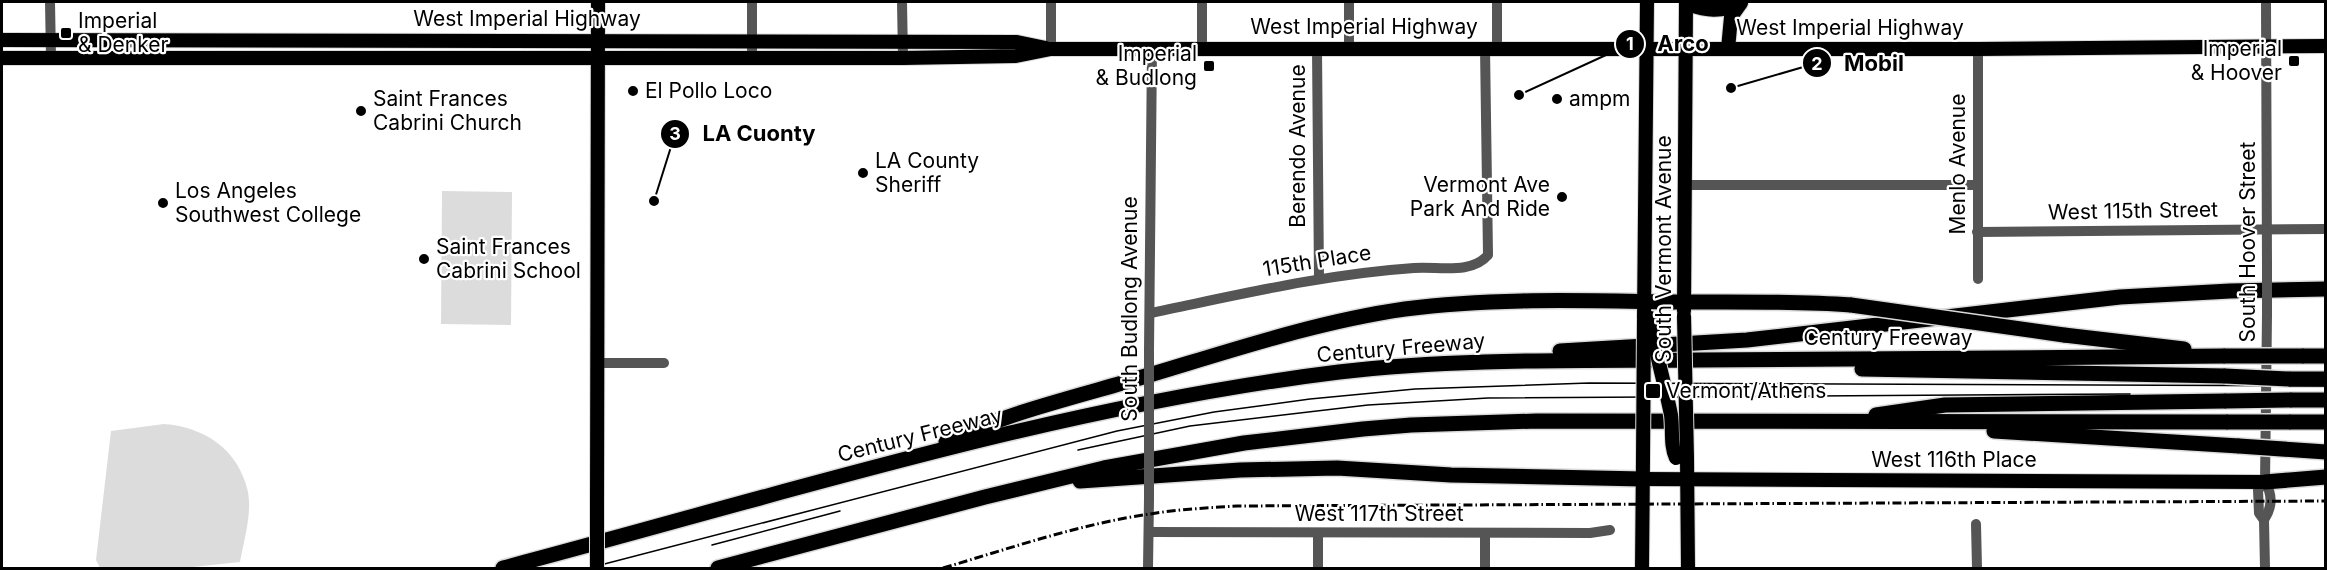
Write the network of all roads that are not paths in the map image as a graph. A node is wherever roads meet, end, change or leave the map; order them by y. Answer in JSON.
{"nodes":[{"id":1,"x":50,"y":2,"type":"edge"},
{"id":2,"x":598,"y":2,"type":"edge"},
{"id":3,"x":752,"y":2,"type":"edge"},
{"id":4,"x":902,"y":2,"type":"edge"},
{"id":5,"x":1051,"y":2,"type":"edge"},
{"id":6,"x":1202,"y":2,"type":"edge"},
{"id":7,"x":1350,"y":2,"type":"edge"},
{"id":8,"x":1497,"y":2,"type":"edge"},
{"id":9,"x":1647,"y":2,"type":"edge"},
{"id":10,"x":1741,"y":2,"type":"edge"},
{"id":11,"x":2266,"y":2,"type":"edge"},
{"id":12,"x":1686,"y":3,"type":"edge"},
{"id":13,"x":2,"y":40,"type":"edge"},
{"id":14,"x":50,"y":40,"type":"junction"},
{"id":15,"x":598,"y":40,"type":"junction"},
{"id":16,"x":752,"y":40,"type":"junction"},
{"id":17,"x":902,"y":41,"type":"junction"},
{"id":18,"x":1017,"y":42,"type":"junction"},
{"id":19,"x":2265,"y":46,"type":"junction"},
{"id":20,"x":2325,"y":46,"type":"edge"},
{"id":21,"x":1491,"y":48,"type":"junction"},
{"id":22,"x":1647,"y":48,"type":"junction"},
{"id":23,"x":1684,"y":48,"type":"junction"},
{"id":24,"x":1051,"y":49,"type":"junction"},
{"id":25,"x":1152,"y":49,"type":"junction"},
{"id":26,"x":1202,"y":49,"type":"junction"},
{"id":27,"x":1317,"y":49,"type":"junction"},
{"id":28,"x":1350,"y":49,"type":"junction"},
{"id":29,"x":1728,"y":49,"type":"junction"},
{"id":30,"x":1978,"y":49,"type":"junction"},
{"id":31,"x":597,"y":56,"type":"junction"},
{"id":32,"x":752,"y":57,"type":"junction"},
{"id":33,"x":903,"y":57,"type":"junction"},
{"id":34,"x":928,"y":57,"type":"junction"},
{"id":35,"x":2,"y":58,"type":"edge"},
{"id":36,"x":51,"y":58,"type":"junction"},
{"id":37,"x":1685,"y":185,"type":"junction"},
{"id":38,"x":1976,"y":185,"type":"junction"},
{"id":39,"x":2268,"y":229,"type":"junction"},
{"id":40,"x":2325,"y":229,"type":"edge"},
{"id":41,"x":1977,"y":232,"type":"junction"},
{"id":42,"x":1319,"y":279,"type":"junction"},
{"id":43,"x":1978,"y":279,"type":"dead end"},
{"id":44,"x":2325,"y":289,"type":"edge"},
{"id":45,"x":1644,"y":301,"type":"junction"},
{"id":46,"x":1684,"y":309,"type":"junction"},
{"id":47,"x":1150,"y":313,"type":"junction"},
{"id":48,"x":1648,"y":318,"type":"junction"},
{"id":49,"x":2225,"y":356,"type":"junction"},
{"id":50,"x":2325,"y":356,"type":"edge"},
{"id":51,"x":1696,"y":360,"type":"junction"},
{"id":52,"x":598,"y":363,"type":"junction"},
{"id":53,"x":664,"y":363,"type":"dead end"},
{"id":54,"x":1376,"y":368,"type":"junction"},
{"id":55,"x":2325,"y":379,"type":"edge"},
{"id":56,"x":2325,"y":400,"type":"edge"},
{"id":57,"x":1832,"y":422,"type":"junction"},
{"id":58,"x":2325,"y":422,"type":"edge"},
{"id":59,"x":1901,"y":423,"type":"junction"},
{"id":60,"x":2325,"y":452,"type":"edge"},
{"id":61,"x":916,"y":456,"type":"junction"},
{"id":62,"x":1681,"y":458,"type":"junction"},
{"id":63,"x":2325,"y":477,"type":"edge"},
{"id":64,"x":1643,"y":479,"type":"junction"},
{"id":65,"x":1688,"y":480,"type":"junction"},
{"id":66,"x":2265,"y":482,"type":"junction"},
{"id":67,"x":1033,"y":484,"type":"junction"},
{"id":68,"x":1976,"y":524,"type":"dead end"},
{"id":69,"x":1610,"y":530,"type":"dead end"},
{"id":70,"x":1149,"y":532,"type":"junction"},
{"id":71,"x":1318,"y":534,"type":"junction"},
{"id":72,"x":1485,"y":534,"type":"junction"},
{"id":73,"x":503,"y":568,"type":"edge"},
{"id":74,"x":597,"y":568,"type":"edge"},
{"id":75,"x":718,"y":568,"type":"edge"},
{"id":76,"x":1149,"y":568,"type":"edge"},
{"id":77,"x":1318,"y":568,"type":"edge"},
{"id":78,"x":1485,"y":568,"type":"edge"},
{"id":79,"x":1642,"y":568,"type":"edge"},
{"id":80,"x":1688,"y":568,"type":"edge"},
{"id":81,"x":1977,"y":568,"type":"edge"},
{"id":82,"x":2265,"y":568,"type":"edge"}],
"edges":[{"from":1,"to":14,"type":"street"},
{"from":2,"to":15,"type":"main road"},
{"from":3,"to":16,"type":"street"},
{"from":4,"to":17,"type":"street"},
{"from":5,"to":24,"type":"street"},
{"from":6,"to":26,"type":"street"},
{"from":7,"to":28,"type":"street"},
{"from":8,"to":21,"type":"street"},
{"from":9,"to":22,"type":"main road","name":"South Vermont Avenue"},
{"from":10,"to":12,"type":"main road"},
{"from":10,"to":29,"type":"main road"},
{"from":11,"to":19,"type":"street","name":"South Hoover Street"},
{"from":12,"to":23,"type":"main road","name":"South Vermont Avenue"},
{"from":13,"to":14,"type":"main road","name":"West Imperial Highway"},
{"from":14,"to":15,"type":"main road","name":"West Imperial Highway"},
{"from":14,"to":36,"type":"street"},
{"from":15,"to":16,"type":"main road","name":"West Imperial Highway"},
{"from":15,"to":31,"type":"main road"},
{"from":16,"to":17,"type":"main road","name":"West Imperial Highway"},
{"from":16,"to":32,"type":"street"},
{"from":17,"to":18,"type":"main road","name":"West Imperial Highway"},
{"from":17,"to":33,"type":"street"},
{"from":18,"to":24,"type":"main road","name":"West Imperial Highway"},
{"from":18,"to":34,"type":"main road"},
{"from":19,"to":20,"type":"main road","name":"West Imperial Highway"},
{"from":19,"to":30,"type":"main road","name":"West Imperial Highway"},
{"from":19,"to":39,"type":"street","name":"South Hoover Street"},
{"from":21,"to":22,"type":"main road","name":"West Imperial Highway"},
{"from":21,"to":28,"type":"main road","name":"West Imperial Highway"},
{"from":21,"to":42,"type":"street","name":"115th Place"},
{"from":22,"to":23,"type":"main road","name":"West Imperial Highway"},
{"from":22,"to":45,"type":"main road","name":"South Vermont Avenue"},
{"from":23,"to":29,"type":"main road","name":"West Imperial Highway"},
{"from":23,"to":37,"type":"main road","name":"South Vermont Avenue"},
{"from":24,"to":25,"type":"main road","name":"West Imperial Highway"},
{"from":24,"to":34,"type":"main road","name":"West Imperial Highway"},
{"from":25,"to":26,"type":"main road","name":"West Imperial Highway"},
{"from":25,"to":47,"type":"street","name":"South Budlong Avenue"},
{"from":26,"to":27,"type":"main road","name":"West Imperial Highway"},
{"from":27,"to":28,"type":"main road","name":"West Imperial Highway"},
{"from":27,"to":42,"type":"street","name":"Berendo Avenue"},
{"from":29,"to":30,"type":"main road","name":"West Imperial Highway"},
{"from":30,"to":38,"type":"street","name":"Menlo Avenue"},
{"from":31,"to":32,"type":"main road","name":"West Imperial Highway"},
{"from":31,"to":36,"type":"main road","name":"West Imperial Highway"},
{"from":31,"to":52,"type":"main road"},
{"from":32,"to":33,"type":"main road","name":"West Imperial Highway"},
{"from":33,"to":34,"type":"main road","name":"West Imperial Highway"},
{"from":35,"to":36,"type":"main road","name":"West Imperial Highway"},
{"from":37,"to":38,"type":"street"},
{"from":37,"to":46,"type":"main road","name":"South Vermont Avenue"},
{"from":38,"to":41,"type":"street","name":"Menlo Avenue"},
{"from":39,"to":40,"type":"street","name":"West 115th Street"},
{"from":39,"to":41,"type":"street","name":"West 115th Street"},
{"from":39,"to":66,"type":"street","name":"South Hoover Street","bridge":true},
{"from":41,"to":43,"type":"street","name":"Menlo Avenue"},
{"from":42,"to":47,"type":"street","name":"115th Place"},
{"from":44,"to":54,"type":"highway"},
{"from":45,"to":46,"type":"highway"},
{"from":45,"to":48,"type":"main road","name":"South Vermont Avenue"},
{"from":45,"to":61,"type":"highway"},
{"from":46,"to":49,"type":"highway","bridge":true},
{"from":46,"to":62,"type":"main road","name":"South Vermont Avenue","bridge":true},
{"from":47,"to":70,"type":"street","name":"South Budlong Avenue","bridge":true},
{"from":48,"to":62,"type":"main road","bridge":true},
{"from":48,"to":64,"type":"main road","name":"South Vermont Avenue","bridge":true},
{"from":49,"to":50,"type":"highway","name":"Century Freeway","bridge":true},
{"from":49,"to":51,"type":"highway","name":"Century Freeway"},
{"from":51,"to":54,"type":"highway","name":"Century Freeway"},
{"from":51,"to":55,"type":"highway","bridge":true},
{"from":52,"to":53,"type":"street"},
{"from":52,"to":74,"type":"main road","bridge":true},
{"from":54,"to":61,"type":"highway","name":"Century Freeway"},
{"from":56,"to":57,"type":"highway","bridge":true},
{"from":57,"to":59,"type":"highway"},
{"from":57,"to":67,"type":"highway"},
{"from":58,"to":59,"type":"highway","bridge":true},
{"from":59,"to":60,"type":"highway","bridge":true},
{"from":61,"to":73,"type":"highway","name":"Century Freeway"},
{"from":62,"to":65,"type":"main road","name":"South Vermont Avenue"},
{"from":63,"to":66,"type":"highway"},
{"from":64,"to":65,"type":"main road","name":"West 116th Place"},
{"from":64,"to":67,"type":"highway"},
{"from":64,"to":79,"type":"main road","name":"South Vermont Avenue"},
{"from":65,"to":66,"type":"main road","name":"West 116th Place"},
{"from":65,"to":80,"type":"main road","name":"South Vermont Avenue"},
{"from":66,"to":82,"type":"street","name":"South Hoover Street"},
{"from":67,"to":75,"type":"highway"},
{"from":68,"to":81,"type":"street"},
{"from":69,"to":72,"type":"street","name":"West 117th Street"},
{"from":70,"to":71,"type":"street","name":"West 117th Street"},
{"from":70,"to":76,"type":"street","name":"South Budlong Avenue"},
{"from":71,"to":72,"type":"street","name":"West 117th Street"},
{"from":71,"to":77,"type":"street"},
{"from":72,"to":78,"type":"street"}]}
